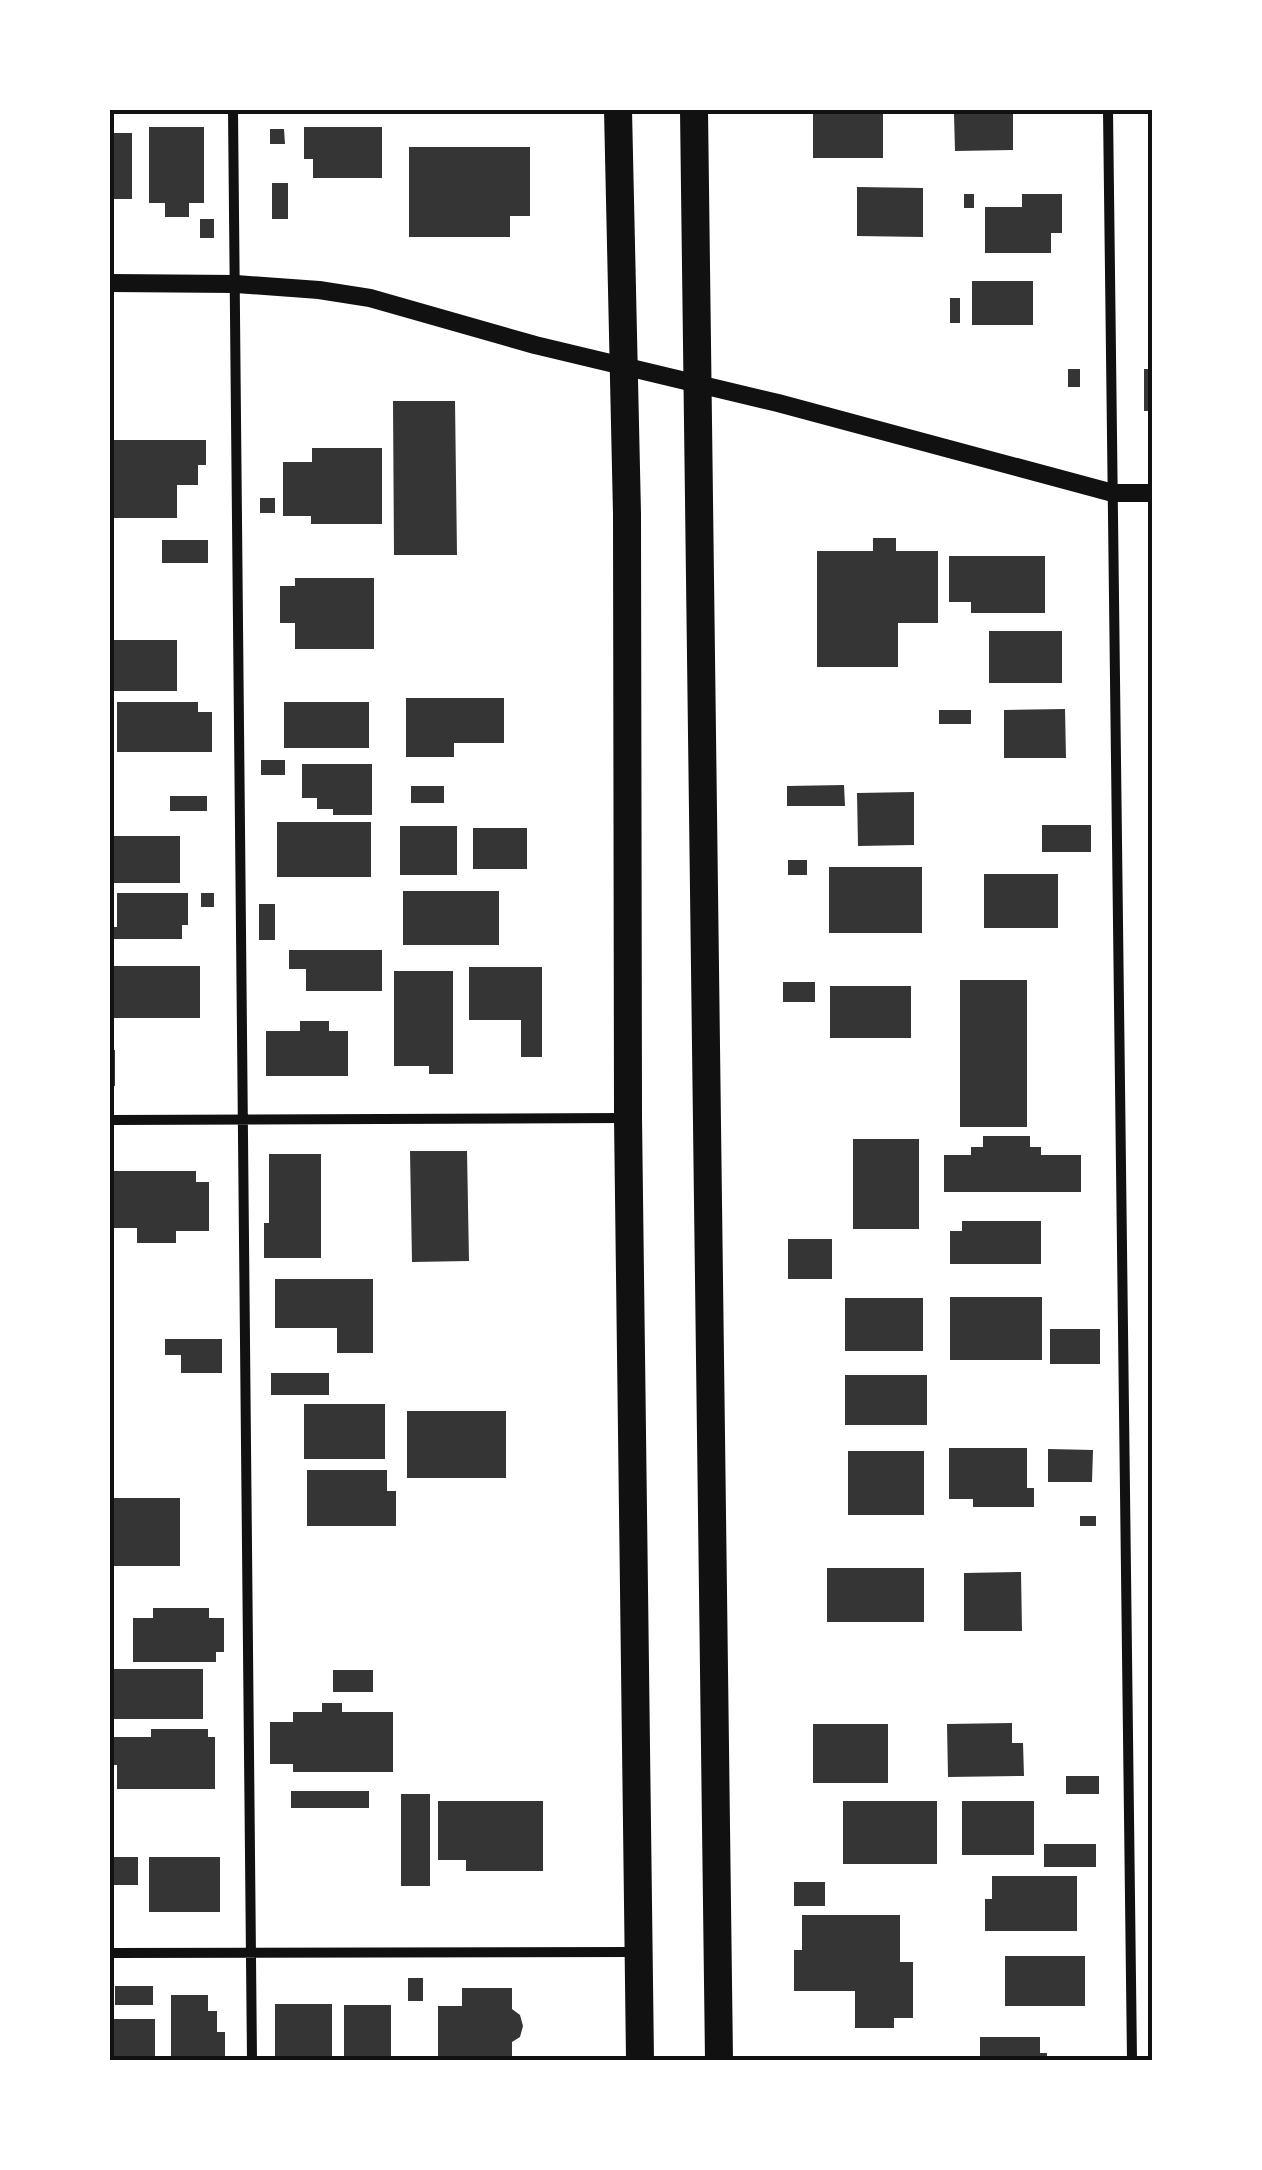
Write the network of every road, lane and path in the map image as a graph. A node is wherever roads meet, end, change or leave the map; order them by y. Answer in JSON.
{"nodes":[{"id":1,"x":234,"y":110,"type":"edge"},
{"id":2,"x":618,"y":110,"type":"edge"},
{"id":3,"x":694,"y":110,"type":"edge"},
{"id":4,"x":1108,"y":110,"type":"edge"},
{"id":5,"x":110,"y":283,"type":"edge"},
{"id":6,"x":236,"y":284,"type":"junction"},
{"id":7,"x":622,"y":365,"type":"junction"},
{"id":8,"x":697,"y":384,"type":"junction"},
{"id":9,"x":1152,"y":493,"type":"edge"},
{"id":10,"x":1113,"y":494,"type":"junction"},
{"id":11,"x":245,"y":1118,"type":"junction"},
{"id":12,"x":628,"y":1118,"type":"junction"},
{"id":13,"x":110,"y":1120,"type":"edge"},
{"id":14,"x":251,"y":1952,"type":"junction"},
{"id":15,"x":638,"y":1952,"type":"junction"},
{"id":16,"x":110,"y":1953,"type":"edge"},
{"id":17,"x":252,"y":2060,"type":"edge"},
{"id":18,"x":640,"y":2060,"type":"edge"},
{"id":19,"x":719,"y":2060,"type":"edge"},
{"id":20,"x":1132,"y":2060,"type":"edge"}],
"edges":[{"from":1,"to":6,"type":"street"},
{"from":2,"to":7,"type":"highway"},
{"from":3,"to":8,"type":"highway"},
{"from":4,"to":10,"type":"street"},
{"from":5,"to":6,"type":"street"},
{"from":6,"to":7,"type":"street"},
{"from":6,"to":11,"type":"street"},
{"from":7,"to":8,"type":"street"},
{"from":7,"to":12,"type":"highway"},
{"from":8,"to":10,"type":"street"},
{"from":8,"to":19,"type":"highway"},
{"from":9,"to":10,"type":"street"},
{"from":10,"to":20,"type":"street"},
{"from":11,"to":12,"type":"street"},
{"from":11,"to":13,"type":"street"},
{"from":11,"to":14,"type":"street"},
{"from":12,"to":15,"type":"highway"},
{"from":14,"to":15,"type":"street"},
{"from":14,"to":16,"type":"street"},
{"from":14,"to":17,"type":"street"},
{"from":15,"to":18,"type":"highway"}]}
